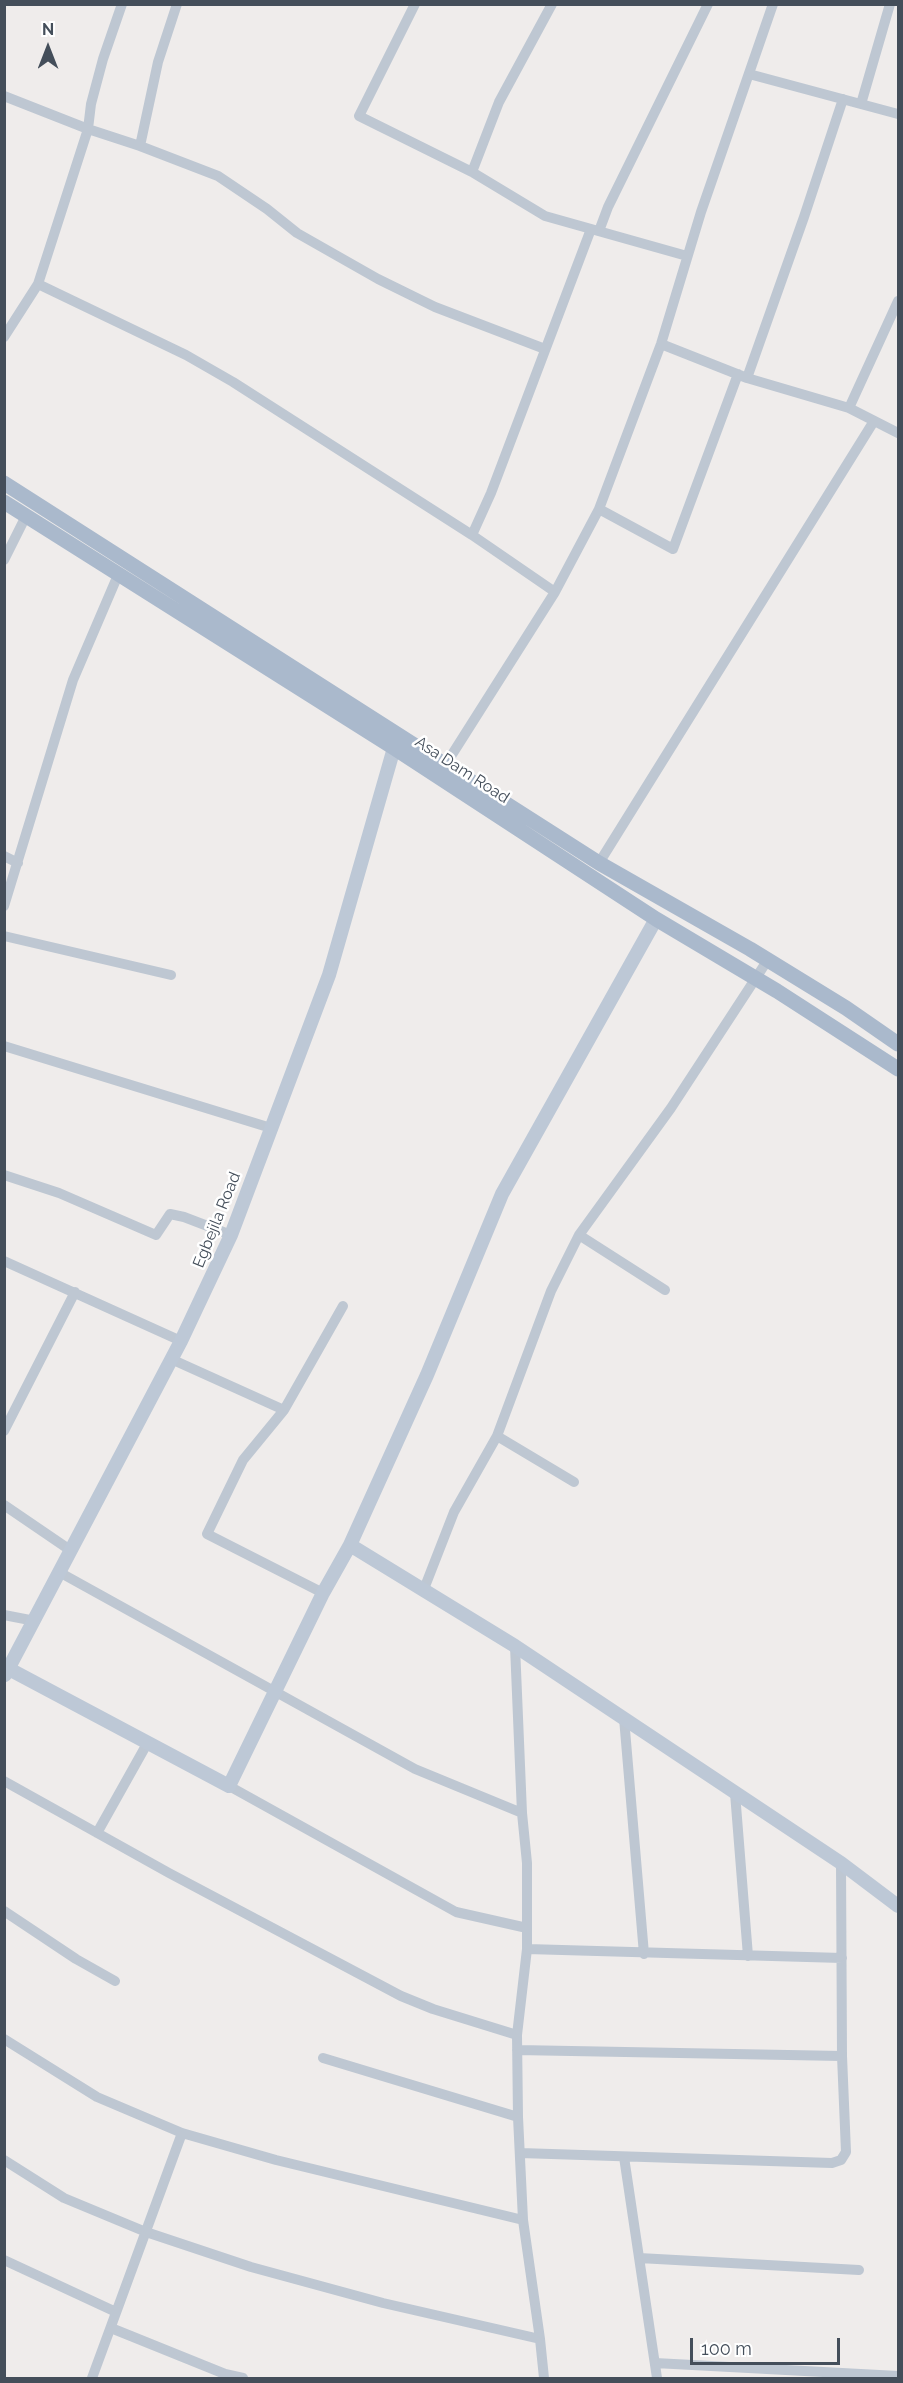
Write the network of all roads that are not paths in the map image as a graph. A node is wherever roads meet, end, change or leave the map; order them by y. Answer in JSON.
{"nodes":[{"id":1,"x":122,"y":4,"type":"edge"},
{"id":2,"x":177,"y":4,"type":"edge"},
{"id":3,"x":415,"y":4,"type":"edge"},
{"id":4,"x":552,"y":4,"type":"edge"},
{"id":5,"x":708,"y":4,"type":"edge"},
{"id":6,"x":773,"y":4,"type":"edge"},
{"id":7,"x":890,"y":4,"type":"edge"},
{"id":8,"x":749,"y":74,"type":"junction"},
{"id":9,"x":4,"y":96,"type":"edge"},
{"id":10,"x":843,"y":99,"type":"junction"},
{"id":11,"x":861,"y":104,"type":"junction"},
{"id":12,"x":898,"y":114,"type":"edge"},
{"id":13,"x":88,"y":129,"type":"junction"},
{"id":14,"x":140,"y":146,"type":"junction"},
{"id":15,"x":472,"y":172,"type":"junction"},
{"id":16,"x":595,"y":230,"type":"junction"},
{"id":17,"x":687,"y":256,"type":"junction"},
{"id":18,"x":38,"y":284,"type":"junction"},
{"id":19,"x":897,"y":307,"type":"edge"},
{"id":20,"x":4,"y":337,"type":"edge"},
{"id":21,"x":661,"y":344,"type":"junction"},
{"id":22,"x":545,"y":348,"type":"junction"},
{"id":23,"x":742,"y":376,"type":"junction"},
{"id":24,"x":849,"y":408,"type":"junction"},
{"id":25,"x":874,"y":421,"type":"junction"},
{"id":26,"x":898,"y":433,"type":"edge"},
{"id":27,"x":4,"y":483,"type":"edge"},
{"id":28,"x":4,"y":502,"type":"edge"},
{"id":29,"x":599,"y":509,"type":"junction"},
{"id":30,"x":26,"y":516,"type":"junction"},
{"id":31,"x":472,"y":535,"type":"junction"},
{"id":32,"x":4,"y":560,"type":"edge"},
{"id":33,"x":118,"y":575,"type":"junction"},
{"id":34,"x":555,"y":592,"type":"junction"},
{"id":35,"x":394,"y":748,"type":"junction"},
{"id":36,"x":446,"y":764,"type":"junction"},
{"id":37,"x":4,"y":856,"type":"edge"},
{"id":38,"x":18,"y":863,"type":"junction"},
{"id":39,"x":598,"y":863,"type":"junction"},
{"id":40,"x":4,"y":906,"type":"edge"},
{"id":41,"x":656,"y":919,"type":"junction"},
{"id":42,"x":4,"y":936,"type":"edge"},
{"id":43,"x":767,"y":961,"type":"junction"},
{"id":44,"x":171,"y":975,"type":"dead end"},
{"id":45,"x":757,"y":979,"type":"junction"},
{"id":46,"x":898,"y":1044,"type":"edge"},
{"id":47,"x":4,"y":1046,"type":"edge"},
{"id":48,"x":898,"y":1069,"type":"edge"},
{"id":49,"x":271,"y":1128,"type":"junction"},
{"id":50,"x":4,"y":1175,"type":"edge"},
{"id":51,"x":231,"y":1235,"type":"junction"},
{"id":52,"x":579,"y":1235,"type":"junction"},
{"id":53,"x":4,"y":1261,"type":"edge"},
{"id":54,"x":665,"y":1290,"type":"dead end"},
{"id":55,"x":75,"y":1292,"type":"junction"},
{"id":56,"x":343,"y":1306,"type":"dead end"},
{"id":57,"x":182,"y":1341,"type":"junction"},
{"id":58,"x":171,"y":1359,"type":"junction"},
{"id":59,"x":284,"y":1410,"type":"junction"},
{"id":60,"x":4,"y":1431,"type":"edge"},
{"id":61,"x":497,"y":1436,"type":"junction"},
{"id":62,"x":574,"y":1482,"type":"dead end"},
{"id":63,"x":4,"y":1505,"type":"edge"},
{"id":64,"x":350,"y":1545,"type":"junction"},
{"id":65,"x":70,"y":1550,"type":"junction"},
{"id":66,"x":59,"y":1572,"type":"junction"},
{"id":67,"x":424,"y":1589,"type":"junction"},
{"id":68,"x":322,"y":1593,"type":"junction"},
{"id":69,"x":4,"y":1616,"type":"edge"},
{"id":70,"x":35,"y":1621,"type":"junction"},
{"id":71,"x":514,"y":1646,"type":"junction"},
{"id":72,"x":7,"y":1673,"type":"edge"},
{"id":73,"x":274,"y":1690,"type":"junction"},
{"id":74,"x":624,"y":1718,"type":"junction"},
{"id":75,"x":148,"y":1742,"type":"junction"},
{"id":76,"x":4,"y":1781,"type":"edge"},
{"id":77,"x":229,"y":1786,"type":"junction"},
{"id":78,"x":735,"y":1793,"type":"junction"},
{"id":79,"x":522,"y":1813,"type":"junction"},
{"id":80,"x":97,"y":1833,"type":"junction"},
{"id":81,"x":841,"y":1863,"type":"junction"},
{"id":82,"x":898,"y":1906,"type":"edge"},
{"id":83,"x":4,"y":1911,"type":"edge"},
{"id":84,"x":527,"y":1928,"type":"junction"},
{"id":85,"x":527,"y":1949,"type":"junction"},
{"id":86,"x":644,"y":1954,"type":"junction"},
{"id":87,"x":748,"y":1956,"type":"junction"},
{"id":88,"x":842,"y":1958,"type":"junction"},
{"id":89,"x":115,"y":1981,"type":"dead end"},
{"id":90,"x":517,"y":2036,"type":"junction"},
{"id":91,"x":4,"y":2039,"type":"edge"},
{"id":92,"x":517,"y":2050,"type":"junction"},
{"id":93,"x":842,"y":2056,"type":"junction"},
{"id":94,"x":323,"y":2058,"type":"dead end"},
{"id":95,"x":518,"y":2117,"type":"junction"},
{"id":96,"x":182,"y":2133,"type":"junction"},
{"id":97,"x":519,"y":2153,"type":"junction"},
{"id":98,"x":624,"y":2157,"type":"junction"},
{"id":99,"x":4,"y":2160,"type":"edge"},
{"id":100,"x":523,"y":2220,"type":"junction"},
{"id":101,"x":146,"y":2232,"type":"junction"},
{"id":102,"x":639,"y":2258,"type":"junction"},
{"id":103,"x":4,"y":2260,"type":"edge"},
{"id":104,"x":859,"y":2271,"type":"dead end"},
{"id":105,"x":116,"y":2312,"type":"junction"},
{"id":106,"x":111,"y":2328,"type":"junction"},
{"id":107,"x":540,"y":2339,"type":"junction"},
{"id":108,"x":655,"y":2363,"type":"junction"},
{"id":109,"x":898,"y":2376,"type":"edge"},
{"id":110,"x":92,"y":2379,"type":"edge"},
{"id":111,"x":243,"y":2379,"type":"edge"},
{"id":112,"x":544,"y":2379,"type":"edge"},
{"id":113,"x":657,"y":2379,"type":"edge"}],
"edges":[{"from":1,"to":13,"type":"street"},
{"from":2,"to":14,"type":"street"},
{"from":3,"to":15,"type":"street"},
{"from":4,"to":15,"type":"street"},
{"from":5,"to":16,"type":"street"},
{"from":6,"to":8,"type":"street"},
{"from":7,"to":11,"type":"street"},
{"from":8,"to":10,"type":"street"},
{"from":8,"to":17,"type":"street"},
{"from":9,"to":13,"type":"street"},
{"from":10,"to":11,"type":"street"},
{"from":10,"to":23,"type":"street"},
{"from":11,"to":12,"type":"street"},
{"from":13,"to":14,"type":"street"},
{"from":13,"to":18,"type":"street"},
{"from":14,"to":22,"type":"street"},
{"from":15,"to":16,"type":"street"},
{"from":16,"to":17,"type":"street"},
{"from":16,"to":22,"type":"street"},
{"from":17,"to":21,"type":"street"},
{"from":18,"to":20,"type":"street"},
{"from":18,"to":31,"type":"street"},
{"from":19,"to":24,"type":"street"},
{"from":21,"to":23,"type":"street"},
{"from":21,"to":29,"type":"street"},
{"from":22,"to":31,"type":"street"},
{"from":23,"to":24,"type":"street"},
{"from":23,"to":29,"type":"street"},
{"from":24,"to":25,"type":"street"},
{"from":25,"to":26,"type":"street"},
{"from":25,"to":39,"type":"street"},
{"from":27,"to":36,"type":"main road","name":"Asa Dam Road"},
{"from":28,"to":30,"type":"main road","name":"Asa Dam Road"},
{"from":29,"to":34,"type":"street"},
{"from":30,"to":32,"type":"street"},
{"from":30,"to":33,"type":"main road","name":"Asa Dam Road"},
{"from":31,"to":34,"type":"street"},
{"from":33,"to":35,"type":"main road","name":"Asa Dam Road"},
{"from":33,"to":38,"type":"street"},
{"from":34,"to":36,"type":"street"},
{"from":35,"to":41,"type":"main road","name":"Asa Dam Road"},
{"from":35,"to":49,"type":"street","name":"Egbejila Road"},
{"from":36,"to":39,"type":"main road","name":"Asa Dam Road"},
{"from":37,"to":38,"type":"street"},
{"from":38,"to":40,"type":"street"},
{"from":39,"to":43,"type":"main road","name":"Asa Dam Road"},
{"from":41,"to":45,"type":"main road","name":"Asa Dam Road"},
{"from":41,"to":64,"type":"street"},
{"from":42,"to":44,"type":"street"},
{"from":43,"to":45,"type":"street"},
{"from":43,"to":46,"type":"main road","name":"Asa Dam Road"},
{"from":45,"to":48,"type":"main road","name":"Asa Dam Road"},
{"from":45,"to":52,"type":"street"},
{"from":47,"to":49,"type":"street"},
{"from":49,"to":51,"type":"street","name":"Egbejila Road"},
{"from":50,"to":51,"type":"street"},
{"from":51,"to":57,"type":"street","name":"Egbejila Road"},
{"from":52,"to":54,"type":"street"},
{"from":52,"to":61,"type":"street"},
{"from":53,"to":55,"type":"street"},
{"from":55,"to":57,"type":"street"},
{"from":55,"to":60,"type":"street"},
{"from":56,"to":59,"type":"street"},
{"from":57,"to":58,"type":"street","name":"Egbejila Road"},
{"from":58,"to":59,"type":"street"},
{"from":58,"to":65,"type":"street","name":"Egbejila Road"},
{"from":59,"to":68,"type":"street"},
{"from":61,"to":62,"type":"street"},
{"from":61,"to":67,"type":"street"},
{"from":63,"to":65,"type":"street"},
{"from":64,"to":67,"type":"street"},
{"from":64,"to":68,"type":"street"},
{"from":65,"to":66,"type":"street","name":"Egbejila Road"},
{"from":66,"to":70,"type":"street","name":"Egbejila Road"},
{"from":66,"to":73,"type":"street"},
{"from":67,"to":71,"type":"street"},
{"from":68,"to":73,"type":"street"},
{"from":69,"to":70,"type":"street"},
{"from":70,"to":72,"type":"street","name":"Egbejila Road"},
{"from":71,"to":74,"type":"street"},
{"from":71,"to":79,"type":"street"},
{"from":72,"to":75,"type":"street"},
{"from":73,"to":77,"type":"street"},
{"from":73,"to":79,"type":"street"},
{"from":74,"to":78,"type":"street"},
{"from":74,"to":86,"type":"street"},
{"from":75,"to":77,"type":"street"},
{"from":75,"to":80,"type":"street"},
{"from":76,"to":80,"type":"street"},
{"from":77,"to":84,"type":"street"},
{"from":78,"to":81,"type":"street"},
{"from":78,"to":87,"type":"street"},
{"from":79,"to":84,"type":"street"},
{"from":80,"to":90,"type":"street"},
{"from":81,"to":82,"type":"street"},
{"from":81,"to":88,"type":"street"},
{"from":83,"to":89,"type":"street"},
{"from":84,"to":85,"type":"street"},
{"from":85,"to":86,"type":"street"},
{"from":85,"to":90,"type":"street"},
{"from":86,"to":87,"type":"street"},
{"from":87,"to":88,"type":"street"},
{"from":88,"to":93,"type":"street"},
{"from":90,"to":92,"type":"street"},
{"from":91,"to":96,"type":"street"},
{"from":92,"to":93,"type":"street"},
{"from":92,"to":95,"type":"street"},
{"from":93,"to":98,"type":"street"},
{"from":94,"to":95,"type":"street"},
{"from":95,"to":97,"type":"street"},
{"from":96,"to":100,"type":"street"},
{"from":96,"to":101,"type":"street"},
{"from":97,"to":98,"type":"street"},
{"from":97,"to":100,"type":"street"},
{"from":98,"to":102,"type":"street"},
{"from":99,"to":101,"type":"street"},
{"from":100,"to":107,"type":"street"},
{"from":101,"to":105,"type":"street"},
{"from":101,"to":107,"type":"street"},
{"from":102,"to":104,"type":"street"},
{"from":102,"to":108,"type":"street"},
{"from":103,"to":105,"type":"street"},
{"from":105,"to":106,"type":"street"},
{"from":106,"to":110,"type":"street"},
{"from":106,"to":111,"type":"street"},
{"from":107,"to":112,"type":"street"},
{"from":108,"to":109,"type":"street"},
{"from":108,"to":113,"type":"street"}]}
